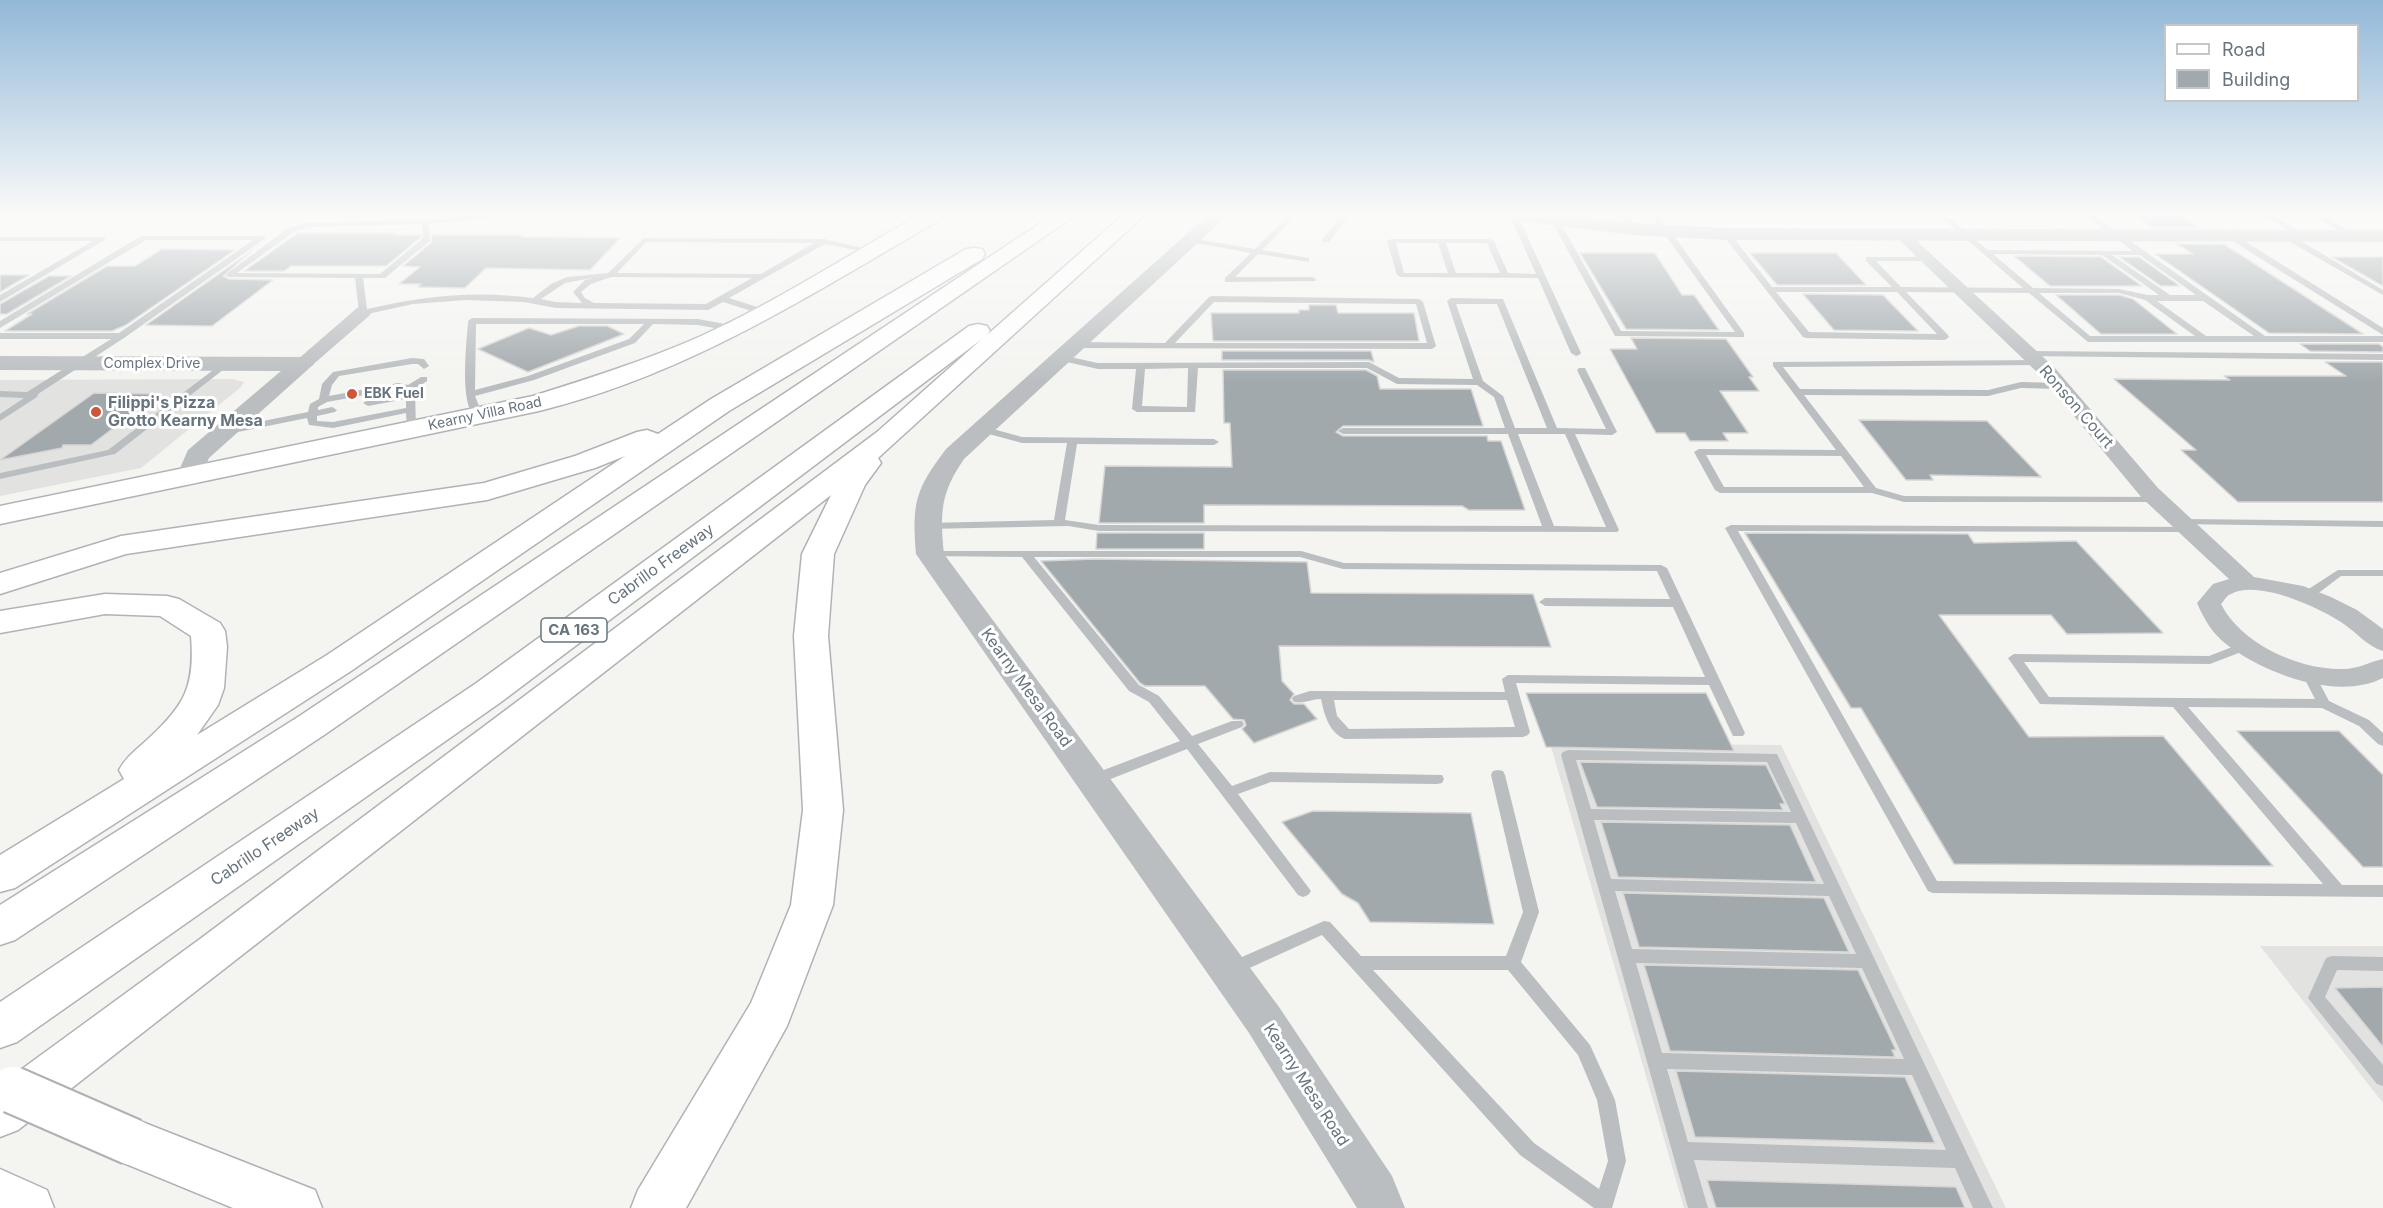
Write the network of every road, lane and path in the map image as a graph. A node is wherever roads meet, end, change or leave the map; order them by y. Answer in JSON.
{"nodes":[{"id":1,"x":48,"y":270,"type":"edge"},
{"id":2,"x":90,"y":270,"type":"edge"},
{"id":3,"x":215,"y":270,"type":"edge"},
{"id":4,"x":234,"y":270,"type":"edge"},
{"id":5,"x":389,"y":270,"type":"edge"},
{"id":6,"x":614,"y":270,"type":"edge"},
{"id":7,"x":774,"y":270,"type":"edge"},
{"id":8,"x":837,"y":270,"type":"edge"},
{"id":9,"x":945,"y":270,"type":"edge"},
{"id":10,"x":984,"y":270,"type":"edge"},
{"id":11,"x":1060,"y":270,"type":"edge"},
{"id":12,"x":1073,"y":270,"type":"edge"},
{"id":13,"x":1157,"y":270,"type":"edge"},
{"id":14,"x":1238,"y":270,"type":"edge"},
{"id":15,"x":1400,"y":270,"type":"edge"},
{"id":16,"x":1451,"y":270,"type":"edge"},
{"id":17,"x":1503,"y":270,"type":"edge"},
{"id":18,"x":1538,"y":270,"type":"edge"},
{"id":19,"x":1583,"y":270,"type":"edge"},
{"id":20,"x":1695,"y":270,"type":"edge"},
{"id":21,"x":1755,"y":270,"type":"edge"},
{"id":22,"x":1880,"y":270,"type":"edge"},
{"id":23,"x":1939,"y":270,"type":"edge"},
{"id":24,"x":2007,"y":270,"type":"edge"},
{"id":25,"x":2129,"y":270,"type":"edge"},
{"id":26,"x":2167,"y":270,"type":"edge"},
{"id":27,"x":2285,"y":270,"type":"edge"},
{"id":28,"x":2348,"y":270,"type":"edge"},
{"id":29,"x":610,"y":275,"type":"junction"},
{"id":30,"x":359,"y":276,"type":"junction"},
{"id":31,"x":764,"y":276,"type":"junction"},
{"id":32,"x":1453,"y":276,"type":"junction"},
{"id":33,"x":1505,"y":276,"type":"junction"},
{"id":34,"x":1541,"y":276,"type":"junction"},
{"id":35,"x":1312,"y":279,"type":"dead end"},
{"id":36,"x":1770,"y":289,"type":"junction"},
{"id":37,"x":1900,"y":290,"type":"junction"},
{"id":38,"x":1961,"y":291,"type":"junction"},
{"id":39,"x":2031,"y":291,"type":"junction"},
{"id":40,"x":2383,"y":293,"type":"edge"},
{"id":41,"x":2148,"y":298,"type":"junction"},
{"id":42,"x":2168,"y":298,"type":"junction"},
{"id":43,"x":2206,"y":298,"type":"junction"},
{"id":44,"x":0,"y":299,"type":"edge"},
{"id":45,"x":536,"y":299,"type":"junction"},
{"id":46,"x":723,"y":299,"type":"junction"},
{"id":47,"x":596,"y":305,"type":"junction"},
{"id":48,"x":363,"y":312,"type":"junction"},
{"id":49,"x":764,"y":312,"type":"junction"},
{"id":50,"x":652,"y":321,"type":"junction"},
{"id":51,"x":0,"y":325,"type":"edge"},
{"id":52,"x":736,"y":329,"type":"junction"},
{"id":53,"x":2383,"y":332,"type":"edge"},
{"id":54,"x":0,"y":336,"type":"edge"},
{"id":55,"x":121,"y":336,"type":"junction"},
{"id":56,"x":2204,"y":339,"type":"junction"},
{"id":57,"x":2263,"y":339,"type":"junction"},
{"id":58,"x":2383,"y":339,"type":"edge"},
{"id":59,"x":1168,"y":345,"type":"junction"},
{"id":60,"x":1068,"y":351,"type":"junction"},
{"id":61,"x":1576,"y":353,"type":"dead end"},
{"id":62,"x":2383,"y":357,"type":"edge"},
{"id":63,"x":2033,"y":358,"type":"junction"},
{"id":64,"x":0,"y":363,"type":"edge"},
{"id":65,"x":81,"y":363,"type":"junction"},
{"id":66,"x":225,"y":364,"type":"junction"},
{"id":67,"x":303,"y":364,"type":"junction"},
{"id":68,"x":1193,"y":365,"type":"junction"},
{"id":69,"x":424,"y":366,"type":"dead end"},
{"id":70,"x":1141,"y":366,"type":"junction"},
{"id":71,"x":1582,"y":370,"type":"dead end"},
{"id":72,"x":424,"y":380,"type":"dead end"},
{"id":73,"x":1479,"y":382,"type":"junction"},
{"id":74,"x":2059,"y":386,"type":"junction"},
{"id":75,"x":410,"y":391,"type":"junction"},
{"id":76,"x":1798,"y":392,"type":"junction"},
{"id":77,"x":0,"y":394,"type":"edge"},
{"id":78,"x":28,"y":395,"type":"junction"},
{"id":79,"x":324,"y":400,"type":"junction"},
{"id":80,"x":369,"y":403,"type":"dead end"},
{"id":81,"x":474,"y":405,"type":"junction"},
{"id":82,"x":720,"y":405,"type":"junction"},
{"id":83,"x":332,"y":410,"type":"dead end"},
{"id":84,"x":312,"y":414,"type":"junction"},
{"id":85,"x":0,"y":418,"type":"edge"},
{"id":86,"x":411,"y":420,"type":"junction"},
{"id":87,"x":982,"y":429,"type":"junction"},
{"id":88,"x":1343,"y":431,"type":"dead end"},
{"id":89,"x":1510,"y":431,"type":"junction"},
{"id":90,"x":1553,"y":431,"type":"junction"},
{"id":91,"x":1569,"y":431,"type":"junction"},
{"id":92,"x":224,"y":432,"type":"junction"},
{"id":93,"x":886,"y":438,"type":"junction"},
{"id":94,"x":1073,"y":440,"type":"junction"},
{"id":95,"x":1214,"y":442,"type":"dead end"},
{"id":96,"x":1845,"y":453,"type":"junction"},
{"id":97,"x":0,"y":476,"type":"edge"},
{"id":98,"x":189,"y":477,"type":"junction"},
{"id":99,"x":1872,"y":490,"type":"junction"},
{"id":100,"x":2158,"y":500,"type":"junction"},
{"id":101,"x":0,"y":515,"type":"edge"},
{"id":102,"x":1059,"y":524,"type":"junction"},
{"id":103,"x":2383,"y":524,"type":"edge"},
{"id":104,"x":2186,"y":526,"type":"junction"},
{"id":105,"x":1549,"y":529,"type":"junction"},
{"id":106,"x":929,"y":540,"type":"junction"},
{"id":107,"x":1025,"y":554,"type":"junction"},
{"id":108,"x":2383,"y":573,"type":"edge"},
{"id":109,"x":0,"y":584,"type":"edge"},
{"id":110,"x":2248,"y":584,"type":"junction"},
{"id":111,"x":2308,"y":595,"type":"junction"},
{"id":112,"x":1545,"y":602,"type":"dead end"},
{"id":113,"x":1677,"y":603,"type":"junction"},
{"id":114,"x":0,"y":622,"type":"edge"},
{"id":115,"x":2383,"y":643,"type":"edge"},
{"id":116,"x":2245,"y":646,"type":"junction"},
{"id":117,"x":2383,"y":668,"type":"edge"},
{"id":118,"x":2307,"y":672,"type":"junction"},
{"id":119,"x":1714,"y":681,"type":"junction"},
{"id":120,"x":1327,"y":695,"type":"junction"},
{"id":121,"x":1513,"y":696,"type":"junction"},
{"id":122,"x":1299,"y":699,"type":"dead end"},
{"id":123,"x":2177,"y":703,"type":"junction"},
{"id":124,"x":2324,"y":704,"type":"junction"},
{"id":125,"x":1237,"y":724,"type":"dead end"},
{"id":126,"x":1738,"y":733,"type":"dead end"},
{"id":127,"x":2383,"y":741,"type":"edge"},
{"id":128,"x":1189,"y":742,"type":"junction"},
{"id":129,"x":1498,"y":775,"type":"dead end"},
{"id":130,"x":1437,"y":779,"type":"dead end"},
{"id":131,"x":1092,"y":781,"type":"junction"},
{"id":132,"x":1229,"y":792,"type":"junction"},
{"id":133,"x":1585,"y":814,"type":"junction"},
{"id":134,"x":1801,"y":818,"type":"junction"},
{"id":135,"x":63,"y":836,"type":"junction"},
{"id":136,"x":0,"y":876,"type":"edge"},
{"id":137,"x":1605,"y":885,"type":"junction"},
{"id":138,"x":1834,"y":890,"type":"junction"},
{"id":139,"x":1303,"y":891,"type":"dead end"},
{"id":140,"x":2338,"y":891,"type":"junction"},
{"id":141,"x":2383,"y":891,"type":"edge"},
{"id":142,"x":0,"y":927,"type":"edge"},
{"id":143,"x":1626,"y":956,"type":"junction"},
{"id":144,"x":1868,"y":961,"type":"junction"},
{"id":145,"x":1356,"y":963,"type":"junction"},
{"id":146,"x":1512,"y":963,"type":"junction"},
{"id":147,"x":2383,"y":964,"type":"edge"},
{"id":148,"x":1228,"y":971,"type":"junction"},
{"id":149,"x":0,"y":1028,"type":"edge"},
{"id":150,"x":1656,"y":1061,"type":"junction"},
{"id":151,"x":1917,"y":1066,"type":"junction"},
{"id":152,"x":2383,"y":1078,"type":"edge"},
{"id":153,"x":0,"y":1084,"type":"edge"},
{"id":154,"x":0,"y":1114,"type":"edge"},
{"id":155,"x":1682,"y":1152,"type":"junction"},
{"id":156,"x":1960,"y":1159,"type":"junction"},
{"id":157,"x":0,"y":1195,"type":"edge"},
{"id":158,"x":28,"y":1208,"type":"edge"},
{"id":159,"x":296,"y":1208,"type":"edge"},
{"id":160,"x":657,"y":1208,"type":"edge"},
{"id":161,"x":1381,"y":1208,"type":"edge"},
{"id":162,"x":1698,"y":1208,"type":"edge"},
{"id":163,"x":1983,"y":1208,"type":"edge"}],
"edges":[{"from":1,"to":44,"type":"lane"},
{"from":2,"to":51,"type":"lane"},
{"from":3,"to":55,"type":"lane"},
{"from":4,"to":30,"type":"lane"},
{"from":5,"to":30,"type":"lane"},
{"from":6,"to":29,"type":"lane"},
{"from":7,"to":31,"type":"lane"},
{"from":8,"to":49,"type":"main road","name":"Kearny Villa Road"},
{"from":9,"to":82,"type":"main road"},
{"from":10,"to":142,"type":"main road"},
{"from":11,"to":149,"type":"main road","name":"Cabrillo Freeway","number":"CA 163"},
{"from":12,"to":93,"type":"main road"},
{"from":13,"to":60,"type":"street"},
{"from":14,"to":35,"type":"lane"},
{"from":15,"to":32,"type":"lane"},
{"from":16,"to":32,"type":"lane"},
{"from":17,"to":33,"type":"lane"},
{"from":18,"to":34,"type":"lane"},
{"from":19,"to":20,"type":"lane"},
{"from":21,"to":36,"type":"lane"},
{"from":22,"to":37,"type":"lane"},
{"from":23,"to":38,"type":"street","name":"Ronson Court"},
{"from":24,"to":39,"type":"lane"},
{"from":25,"to":42,"type":"lane"},
{"from":26,"to":43,"type":"lane"},
{"from":27,"to":53,"type":"lane"},
{"from":28,"to":40,"type":"lane"},
{"from":29,"to":31,"type":"lane"},
{"from":29,"to":45,"type":"lane"},
{"from":29,"to":47,"type":"lane"},
{"from":30,"to":48,"type":"lane"},
{"from":31,"to":46,"type":"lane"},
{"from":32,"to":33,"type":"lane"},
{"from":33,"to":34,"type":"lane"},
{"from":34,"to":61,"type":"lane"},
{"from":36,"to":37,"type":"lane"},
{"from":36,"to":37,"type":"lane"},
{"from":37,"to":38,"type":"lane"},
{"from":38,"to":39,"type":"lane"},
{"from":38,"to":63,"type":"street","name":"Ronson Court"},
{"from":39,"to":41,"type":"lane"},
{"from":39,"to":56,"type":"lane"},
{"from":41,"to":42,"type":"lane"},
{"from":41,"to":56,"type":"lane"},
{"from":42,"to":43,"type":"lane"},
{"from":43,"to":57,"type":"lane"},
{"from":45,"to":47,"type":"lane"},
{"from":45,"to":48,"type":"lane"},
{"from":46,"to":47,"type":"lane"},
{"from":46,"to":49,"type":"lane"},
{"from":48,"to":67,"type":"street"},
{"from":49,"to":52,"type":"main road","name":"Kearny Villa Road"},
{"from":50,"to":52,"type":"lane"},
{"from":50,"to":81,"type":"lane"},
{"from":50,"to":81,"type":"lane"},
{"from":52,"to":81,"type":"main road","name":"Kearny Villa Road"},
{"from":54,"to":55,"type":"lane"},
{"from":55,"to":65,"type":"lane"},
{"from":56,"to":57,"type":"lane"},
{"from":57,"to":58,"type":"lane"},
{"from":59,"to":59,"type":"lane"},
{"from":59,"to":60,"type":"lane"},
{"from":60,"to":70,"type":"lane"},
{"from":60,"to":87,"type":"street"},
{"from":62,"to":63,"type":"lane"},
{"from":63,"to":74,"type":"street","name":"Ronson Court"},
{"from":63,"to":76,"type":"lane"},
{"from":64,"to":65,"type":"street","name":"Complex Drive"},
{"from":65,"to":66,"type":"street","name":"Complex Drive"},
{"from":65,"to":78,"type":"lane"},
{"from":66,"to":67,"type":"street","name":"Complex Drive"},
{"from":66,"to":97,"type":"lane"},
{"from":67,"to":92,"type":"street"},
{"from":68,"to":70,"type":"lane"},
{"from":68,"to":70,"type":"lane"},
{"from":68,"to":73,"type":"lane"},
{"from":69,"to":79,"type":"lane"},
{"from":71,"to":91,"type":"lane"},
{"from":72,"to":75,"type":"lane"},
{"from":73,"to":89,"type":"lane"},
{"from":73,"to":90,"type":"lane"},
{"from":74,"to":76,"type":"lane"},
{"from":74,"to":100,"type":"street","name":"Ronson Court"},
{"from":75,"to":79,"type":"lane"},
{"from":75,"to":80,"type":"lane"},
{"from":75,"to":86,"type":"lane"},
{"from":76,"to":96,"type":"lane"},
{"from":77,"to":78,"type":"lane"},
{"from":78,"to":85,"type":"lane"},
{"from":79,"to":84,"type":"lane"},
{"from":81,"to":86,"type":"main road","name":"Kearny Villa Road"},
{"from":82,"to":109,"type":"main road"},
{"from":82,"to":135,"type":"main road"},
{"from":83,"to":84,"type":"lane"},
{"from":84,"to":86,"type":"lane"},
{"from":84,"to":92,"type":"lane"},
{"from":86,"to":98,"type":"main road","name":"Kearny Villa Road"},
{"from":87,"to":94,"type":"lane"},
{"from":87,"to":106,"type":"street"},
{"from":88,"to":89,"type":"lane"},
{"from":89,"to":90,"type":"lane"},
{"from":89,"to":105,"type":"lane"},
{"from":90,"to":91,"type":"lane"},
{"from":91,"to":105,"type":"lane"},
{"from":92,"to":98,"type":"street"},
{"from":93,"to":154,"type":"main road"},
{"from":93,"to":160,"type":"main road"},
{"from":94,"to":95,"type":"lane"},
{"from":94,"to":102,"type":"lane"},
{"from":96,"to":99,"type":"lane"},
{"from":96,"to":99,"type":"lane"},
{"from":98,"to":101,"type":"main road","name":"Kearny Villa Road"},
{"from":99,"to":100,"type":"lane"},
{"from":100,"to":104,"type":"street","name":"Ronson Court"},
{"from":102,"to":105,"type":"lane"},
{"from":102,"to":106,"type":"lane"},
{"from":103,"to":104,"type":"lane"},
{"from":104,"to":110,"type":"street","name":"Ronson Court"},
{"from":104,"to":140,"type":"lane"},
{"from":106,"to":107,"type":"lane"},
{"from":106,"to":131,"type":"street","name":"Kearny Mesa Road"},
{"from":107,"to":113,"type":"lane"},
{"from":107,"to":128,"type":"lane"},
{"from":108,"to":111,"type":"lane"},
{"from":110,"to":111,"type":"street"},
{"from":110,"to":116,"type":"street"},
{"from":111,"to":115,"type":"street"},
{"from":112,"to":113,"type":"lane"},
{"from":113,"to":119,"type":"lane"},
{"from":114,"to":135,"type":"main road"},
{"from":116,"to":118,"type":"street"},
{"from":116,"to":123,"type":"lane"},
{"from":117,"to":118,"type":"street"},
{"from":118,"to":124,"type":"lane"},
{"from":119,"to":121,"type":"lane"},
{"from":119,"to":126,"type":"lane"},
{"from":120,"to":121,"type":"lane"},
{"from":120,"to":121,"type":"lane"},
{"from":120,"to":122,"type":"lane"},
{"from":123,"to":124,"type":"lane"},
{"from":123,"to":140,"type":"lane"},
{"from":124,"to":127,"type":"lane"},
{"from":125,"to":128,"type":"lane"},
{"from":128,"to":131,"type":"lane"},
{"from":128,"to":132,"type":"lane"},
{"from":129,"to":146,"type":"lane"},
{"from":130,"to":132,"type":"lane"},
{"from":131,"to":148,"type":"street","name":"Kearny Mesa Road"},
{"from":132,"to":139,"type":"lane"},
{"from":133,"to":134,"type":"lane"},
{"from":133,"to":134,"type":"lane"},
{"from":133,"to":137,"type":"lane"},
{"from":134,"to":138,"type":"lane"},
{"from":135,"to":136,"type":"main road"},
{"from":137,"to":138,"type":"lane"},
{"from":137,"to":143,"type":"lane"},
{"from":138,"to":144,"type":"lane"},
{"from":140,"to":141,"type":"lane"},
{"from":143,"to":144,"type":"lane"},
{"from":143,"to":150,"type":"lane"},
{"from":144,"to":151,"type":"lane"},
{"from":145,"to":146,"type":"lane"},
{"from":145,"to":146,"type":"lane"},
{"from":145,"to":148,"type":"lane"},
{"from":147,"to":152,"type":"lane"},
{"from":148,"to":161,"type":"street","name":"Kearny Mesa Road"},
{"from":150,"to":151,"type":"lane"},
{"from":150,"to":155,"type":"lane"},
{"from":151,"to":156,"type":"lane"},
{"from":153,"to":159,"type":"main road","bridge":true},
{"from":155,"to":156,"type":"lane"},
{"from":155,"to":162,"type":"lane"},
{"from":156,"to":163,"type":"lane"},
{"from":157,"to":158,"type":"main road"}]}
